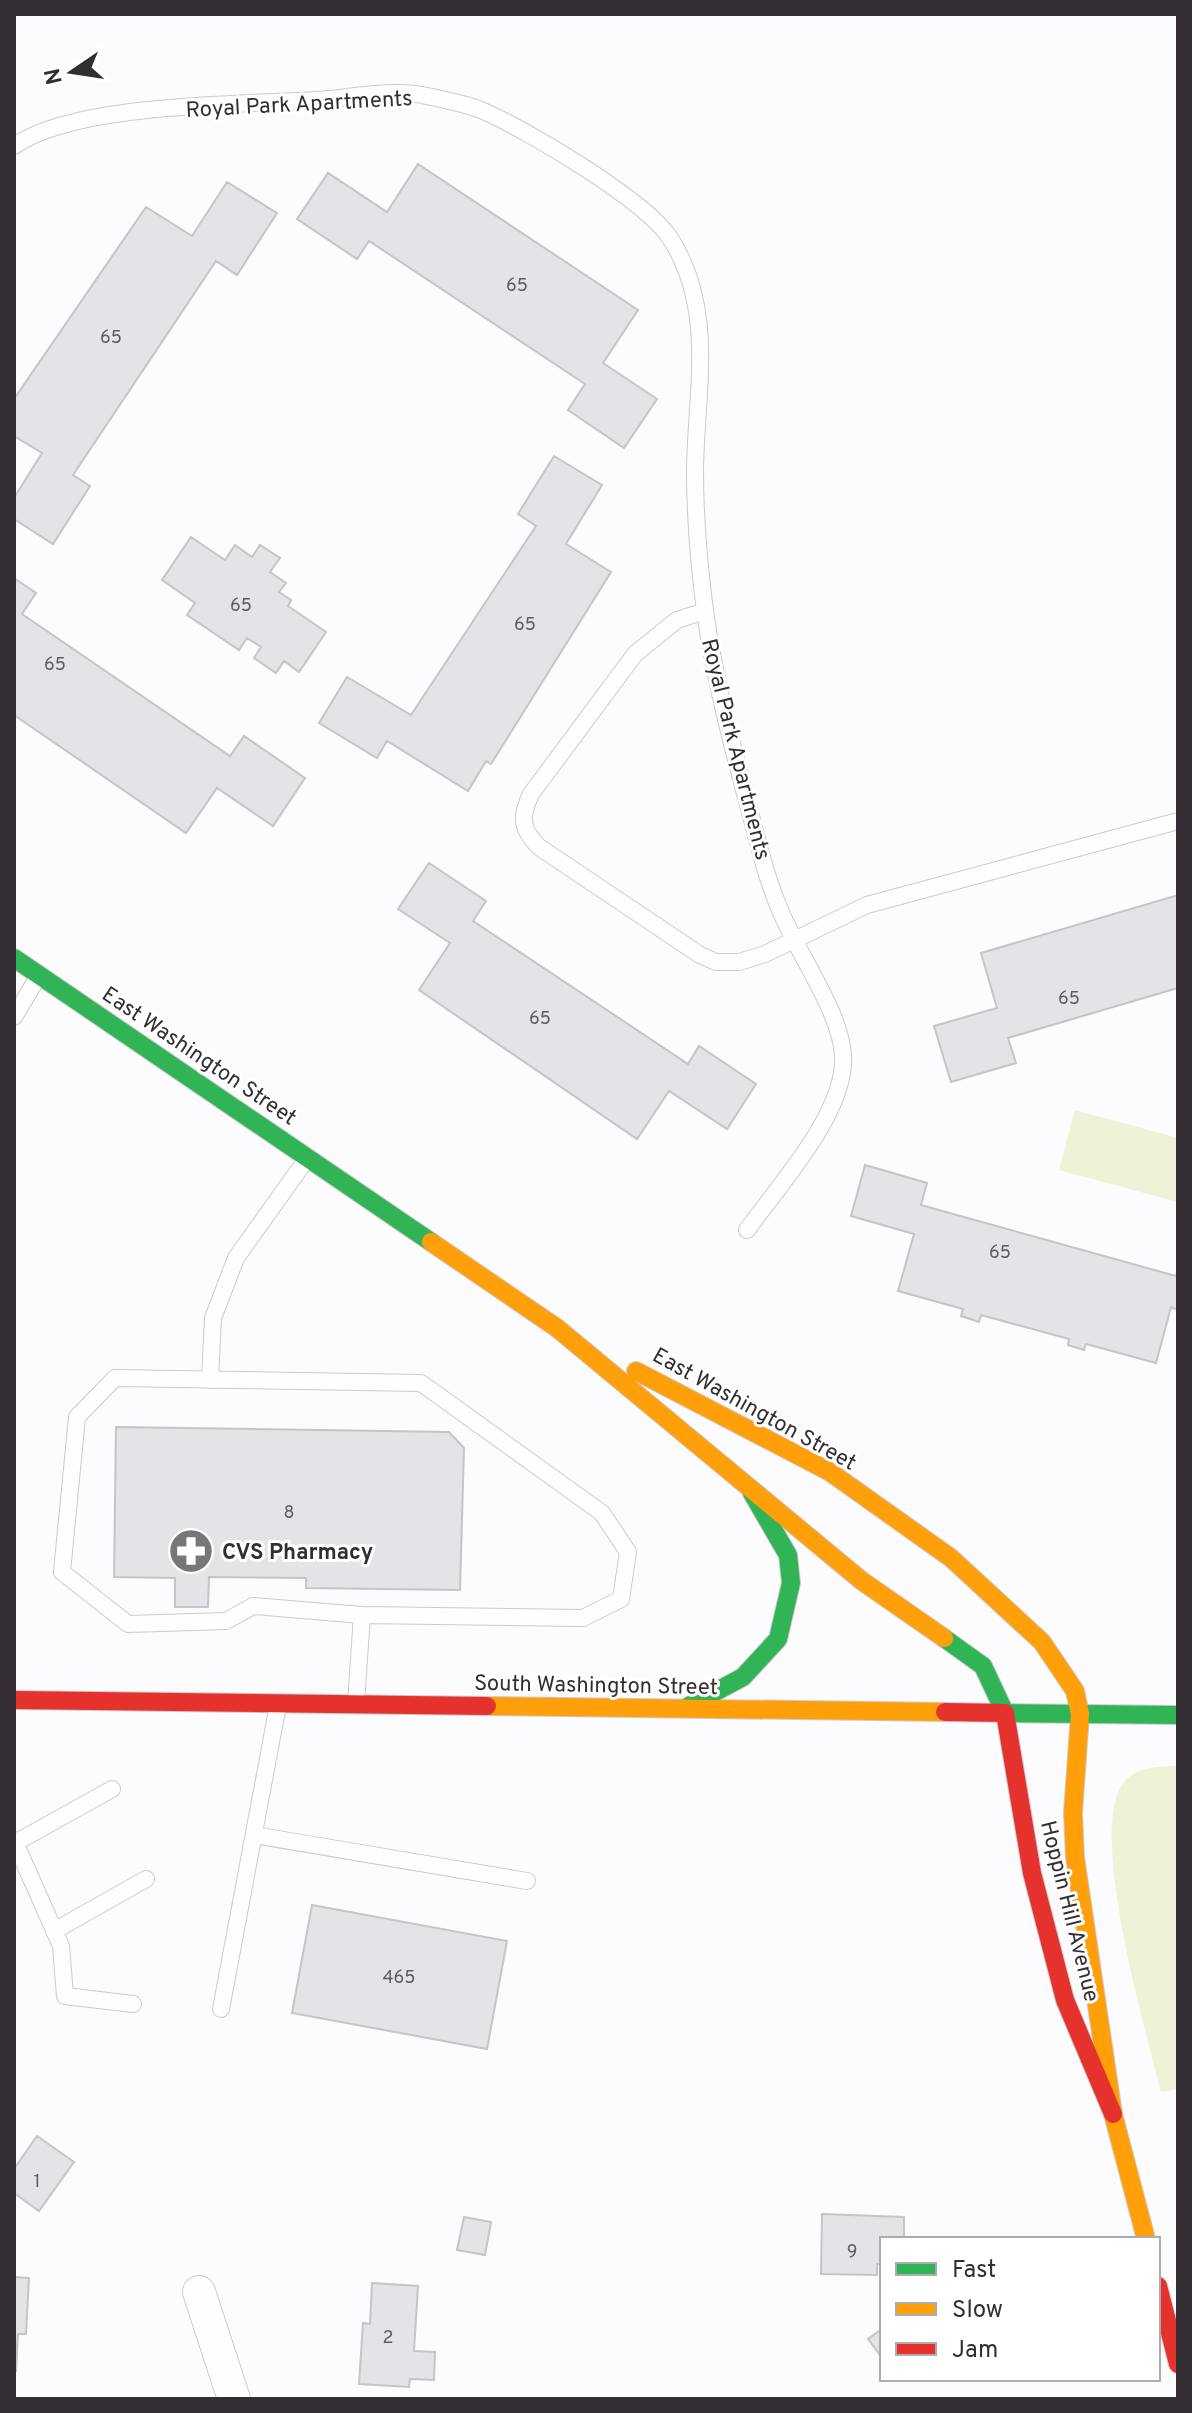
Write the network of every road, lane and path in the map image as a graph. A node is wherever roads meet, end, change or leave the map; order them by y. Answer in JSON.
{"nodes":[{"id":1,"x":14,"y":146,"type":"edge"},
{"id":2,"x":705,"y":611,"type":"junction"},
{"id":3,"x":1178,"y":821,"type":"edge"},
{"id":4,"x":794,"y":941,"type":"junction"},
{"id":5,"x":14,"y":958,"type":"edge"},
{"id":6,"x":40,"y":975,"type":"junction"},
{"id":7,"x":14,"y":1017,"type":"edge"},
{"id":8,"x":307,"y":1158,"type":"junction"},
{"id":9,"x":747,"y":1230,"type":"dead end"},
{"id":10,"x":557,"y":1328,"type":"junction"},
{"id":11,"x":210,"y":1380,"type":"junction"},
{"id":12,"x":751,"y":1490,"type":"junction"},
{"id":13,"x":362,"y":1615,"type":"junction"},
{"id":14,"x":14,"y":1700,"type":"edge"},
{"id":15,"x":279,"y":1703,"type":"junction"},
{"id":16,"x":356,"y":1704,"type":"junction"},
{"id":17,"x":683,"y":1709,"type":"junction"},
{"id":18,"x":1005,"y":1713,"type":"junction"},
{"id":19,"x":1080,"y":1714,"type":"junction"},
{"id":20,"x":1178,"y":1715,"type":"edge"},
{"id":21,"x":112,"y":1789,"type":"dead end"},
{"id":22,"x":254,"y":1835,"type":"junction"},
{"id":23,"x":15,"y":1841,"type":"edge"},
{"id":24,"x":146,"y":1879,"type":"dead end"},
{"id":25,"x":527,"y":1881,"type":"dead end"},
{"id":26,"x":54,"y":1931,"type":"junction"},
{"id":27,"x":133,"y":2004,"type":"dead end"},
{"id":28,"x":221,"y":2009,"type":"dead end"},
{"id":29,"x":1113,"y":2114,"type":"junction"},
{"id":30,"x":1145,"y":2237,"type":"edge"},
{"id":31,"x":199,"y":2292,"type":"dead end"},
{"id":32,"x":1160,"y":2294,"type":"edge"},
{"id":33,"x":1178,"y":2364,"type":"edge"},
{"id":34,"x":234,"y":2399,"type":"edge"}],
"edges":[{"from":1,"to":2,"type":"lane","name":"Royal Park Apartments"},
{"from":2,"to":4,"type":"lane","name":"Royal Park Apartments"},
{"from":2,"to":4,"type":"lane"},
{"from":3,"to":4,"type":"lane"},
{"from":4,"to":9,"type":"lane","name":"Royal Park Apartments"},
{"from":5,"to":6,"type":"main road","name":"East Washington Street"},
{"from":6,"to":7,"type":"lane"},
{"from":6,"to":8,"type":"main road","name":"East Washington Street"},
{"from":8,"to":10,"type":"main road","name":"East Washington Street"},
{"from":8,"to":11,"type":"lane"},
{"from":10,"to":12,"type":"main road","name":"East Washington Street"},
{"from":10,"to":19,"type":"main road","name":"East Washington Street"},
{"from":11,"to":13,"type":"lane"},
{"from":11,"to":13,"type":"lane"},
{"from":12,"to":17,"type":"main road"},
{"from":12,"to":18,"type":"main road","name":"East Washington Street"},
{"from":13,"to":16,"type":"lane"},
{"from":14,"to":15,"type":"main road","name":"South Washington Street"},
{"from":15,"to":16,"type":"main road","name":"South Washington Street"},
{"from":15,"to":22,"type":"lane"},
{"from":16,"to":17,"type":"main road","name":"South Washington Street"},
{"from":17,"to":18,"type":"main road","name":"South Washington Street"},
{"from":18,"to":19,"type":"main road","name":"South Washington Street"},
{"from":18,"to":29,"type":"main road","name":"Hoppin Hill Avenue"},
{"from":19,"to":20,"type":"main road","name":"South Washington Street"},
{"from":19,"to":29,"type":"main road","name":"Hoppin Hill Avenue"},
{"from":21,"to":23,"type":"lane"},
{"from":22,"to":25,"type":"lane"},
{"from":22,"to":28,"type":"lane"},
{"from":23,"to":26,"type":"lane"},
{"from":24,"to":26,"type":"lane"},
{"from":26,"to":27,"type":"lane"},
{"from":29,"to":30,"type":"main road","name":"Hoppin Hill Avenue"},
{"from":31,"to":34,"type":"street"},
{"from":32,"to":33,"type":"main road"}]}
